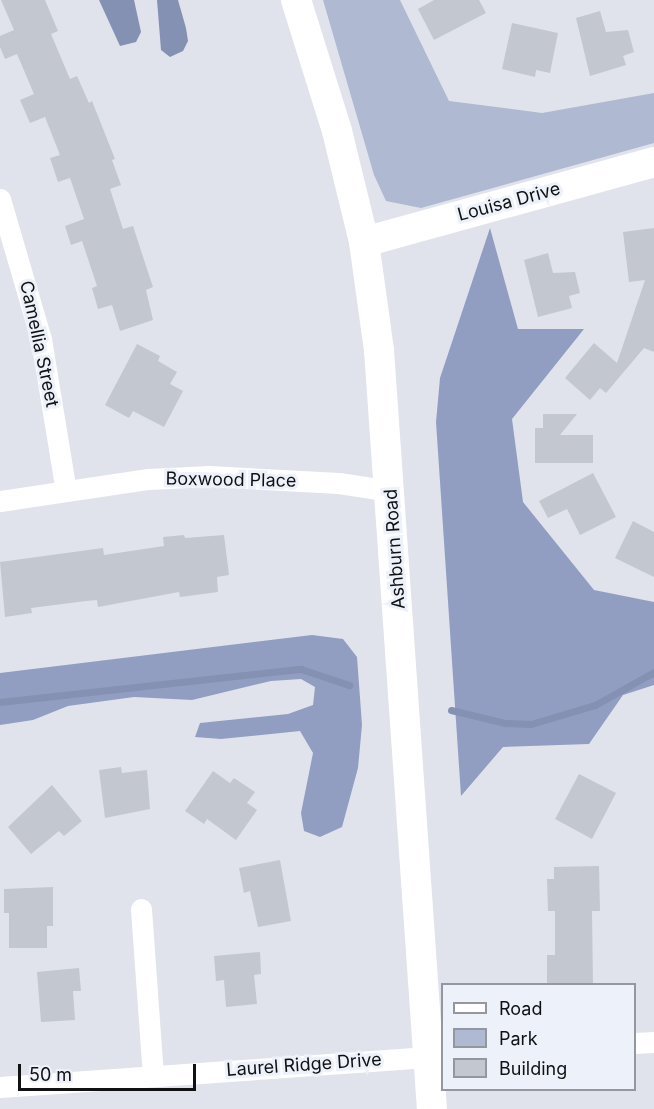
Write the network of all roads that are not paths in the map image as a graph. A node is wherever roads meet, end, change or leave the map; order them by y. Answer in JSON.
{"nodes":[{"id":1,"x":296,"y":0,"type":"edge"},
{"id":2,"x":654,"y":162,"type":"edge"},
{"id":3,"x":0,"y":199,"type":"edge"},
{"id":4,"x":364,"y":242,"type":"junction"},
{"id":5,"x":66,"y":491,"type":"junction"},
{"id":6,"x":392,"y":491,"type":"junction"},
{"id":7,"x":0,"y":501,"type":"edge"},
{"id":8,"x":141,"y":909,"type":"dead end"},
{"id":9,"x":654,"y":1042,"type":"edge"},
{"id":10,"x":636,"y":1043,"type":"edge"},
{"id":11,"x":436,"y":1056,"type":"edge"},
{"id":12,"x":153,"y":1075,"type":"junction"},
{"id":13,"x":0,"y":1087,"type":"edge"},
{"id":14,"x":432,"y":1109,"type":"edge"}],
"edges":[{"from":1,"to":4,"type":"street","name":"Ashburn Road"},
{"from":2,"to":4,"type":"street","name":"Louisa Drive"},
{"from":3,"to":5,"type":"street","name":"Camellia Street"},
{"from":4,"to":6,"type":"street","name":"Ashburn Road"},
{"from":5,"to":6,"type":"street","name":"Boxwood Place"},
{"from":5,"to":7,"type":"street","name":"Boxwood Place"},
{"from":6,"to":11,"type":"street","name":"Ashburn Road"},
{"from":8,"to":12,"type":"street"},
{"from":9,"to":10,"type":"street"},
{"from":11,"to":12,"type":"street","name":"Laurel Ridge Drive"},
{"from":11,"to":14,"type":"street","name":"Ashburn Road"},
{"from":12,"to":13,"type":"street","name":"Laurel Ridge Drive"}]}
